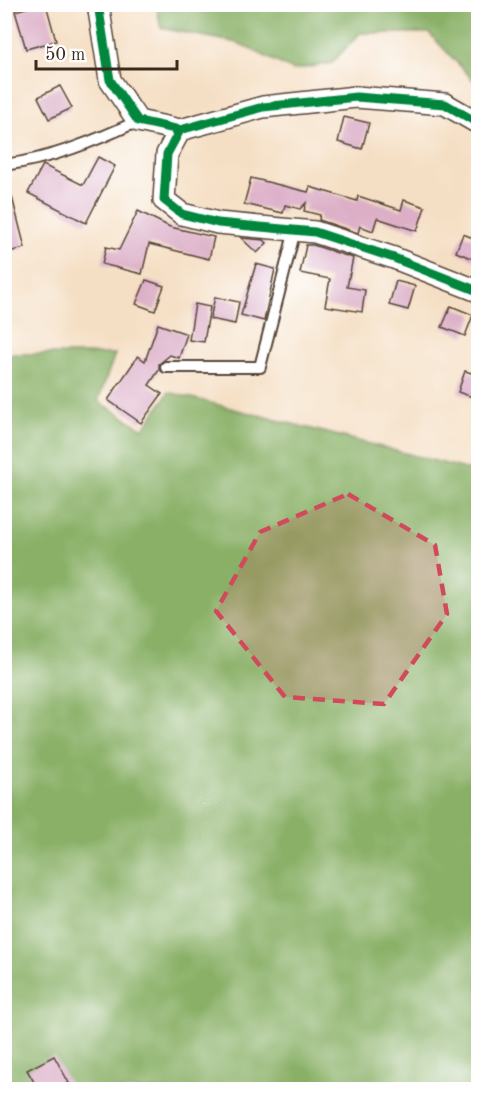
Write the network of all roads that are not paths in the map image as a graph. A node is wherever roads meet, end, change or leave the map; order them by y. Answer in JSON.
{"nodes":[{"id":1,"x":98,"y":4,"type":"edge"},
{"id":2,"x":138,"y":121,"type":"junction"},
{"id":3,"x":478,"y":123,"type":"edge"},
{"id":4,"x":180,"y":130,"type":"junction"},
{"id":5,"x":4,"y":165,"type":"edge"},
{"id":6,"x":295,"y":230,"type":"junction"},
{"id":7,"x":478,"y":291,"type":"edge"},
{"id":8,"x":166,"y":367,"type":"dead end"}],
"edges":[{"from":1,"to":2,"type":"street"},
{"from":2,"to":4,"type":"street"},
{"from":2,"to":5,"type":"lane"},
{"from":3,"to":4,"type":"street"},
{"from":4,"to":6,"type":"street"},
{"from":6,"to":7,"type":"street"},
{"from":6,"to":8,"type":"lane"}]}
